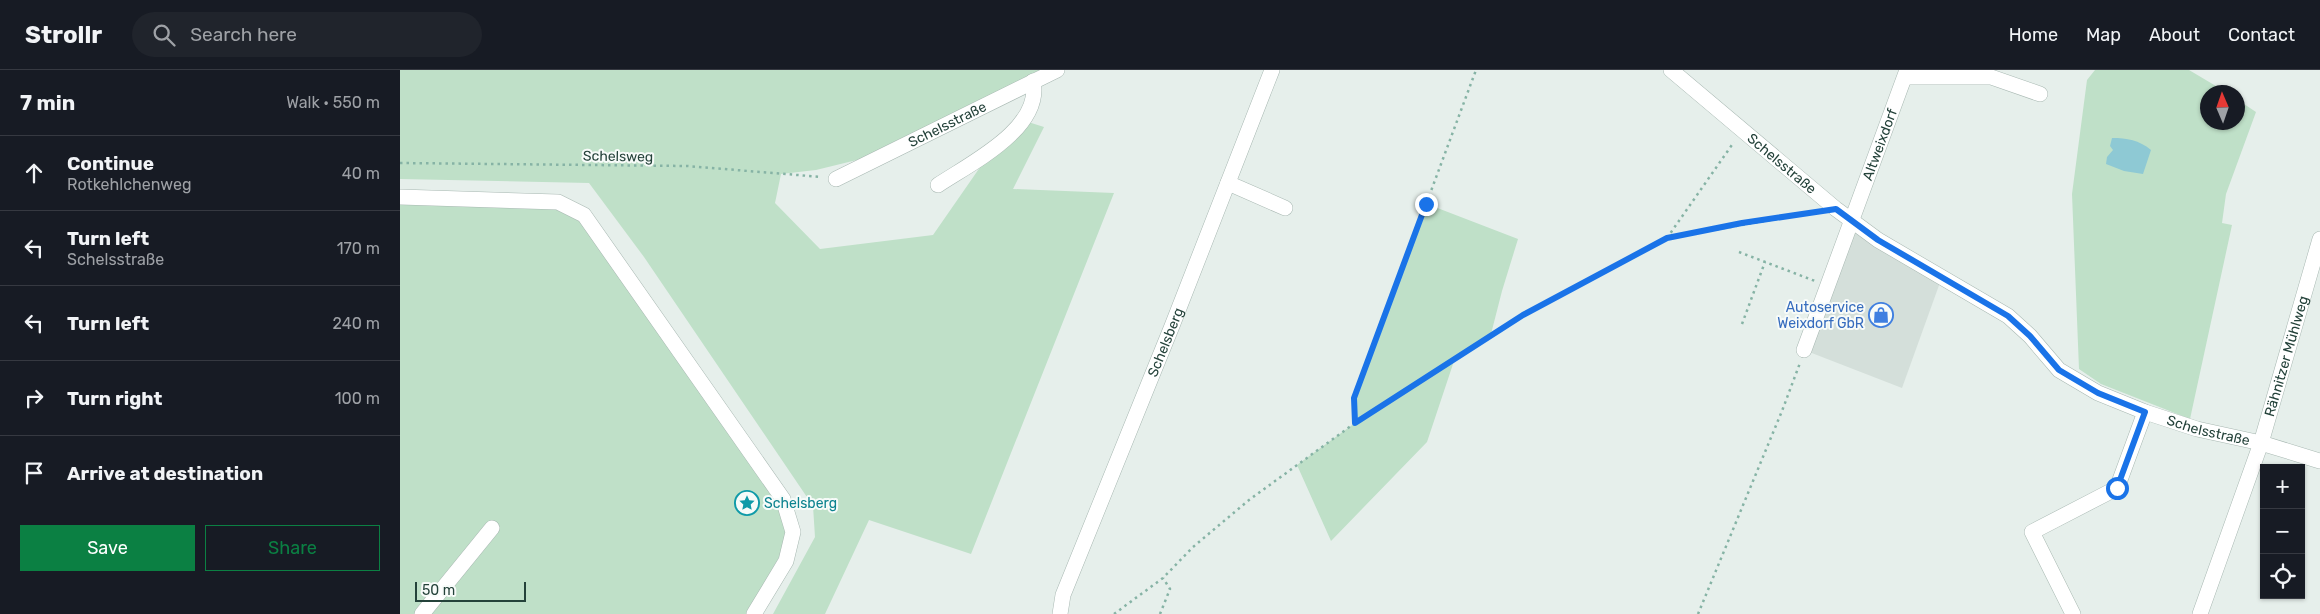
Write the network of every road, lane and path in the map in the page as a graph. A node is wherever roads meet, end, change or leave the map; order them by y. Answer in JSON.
{"nodes":[{"id":1,"x":1057,"y":70,"type":"edge"},
{"id":2,"x":1272,"y":70,"type":"edge"},
{"id":3,"x":1476,"y":70,"type":"edge"},
{"id":4,"x":1671,"y":70,"type":"edge"},
{"id":5,"x":1907,"y":73,"type":"edge"},
{"id":6,"x":1033,"y":81,"type":"junction"},
{"id":7,"x":2040,"y":94,"type":"dead end"},
{"id":8,"x":1742,"y":131,"type":"junction"},
{"id":9,"x":400,"y":163,"type":"edge"},
{"id":10,"x":836,"y":178,"type":"joint"},
{"id":11,"x":1228,"y":183,"type":"junction"},
{"id":12,"x":938,"y":185,"type":"dead end"},
{"id":13,"x":400,"y":197,"type":"edge"},
{"id":14,"x":1285,"y":208,"type":"dead end"},
{"id":15,"x":1836,"y":209,"type":"junction"},
{"id":16,"x":1853,"y":221,"type":"junction"},
{"id":17,"x":1667,"y":238,"type":"junction"},
{"id":18,"x":2320,"y":239,"type":"edge"},
{"id":19,"x":1739,"y":252,"type":"dead end"},
{"id":20,"x":1765,"y":262,"type":"junction"},
{"id":21,"x":1828,"y":286,"type":"junction"},
{"id":22,"x":1742,"y":324,"type":"dead end"},
{"id":23,"x":1804,"y":350,"type":"joint"},
{"id":24,"x":2145,"y":412,"type":"junction"},
{"id":25,"x":1355,"y":423,"type":"junction"},
{"id":26,"x":2261,"y":443,"type":"junction"},
{"id":27,"x":2320,"y":462,"type":"edge"},
{"id":28,"x":492,"y":528,"type":"dead end"},
{"id":29,"x":1163,"y":578,"type":"junction"},
{"id":30,"x":422,"y":614,"type":"edge"},
{"id":31,"x":754,"y":614,"type":"edge"},
{"id":32,"x":1060,"y":614,"type":"edge"},
{"id":33,"x":1114,"y":614,"type":"edge"},
{"id":34,"x":1160,"y":614,"type":"edge"},
{"id":35,"x":1698,"y":614,"type":"edge"},
{"id":36,"x":2074,"y":614,"type":"edge"},
{"id":37,"x":2200,"y":614,"type":"edge"}],
"edges":[{"from":1,"to":6,"type":"street","name":"Schelsstraße"},
{"from":2,"to":11,"type":"street","name":"Schelsberg"},
{"from":3,"to":25,"type":"path"},
{"from":4,"to":8,"type":"street","name":"Schelsstraße"},
{"from":5,"to":7,"type":"street"},
{"from":5,"to":16,"type":"street","name":"Altweixdorf"},
{"from":6,"to":10,"type":"street","name":"Schelsstraße"},
{"from":6,"to":12,"type":"street"},
{"from":8,"to":15,"type":"street","name":"Schelsstraße"},
{"from":8,"to":17,"type":"path"},
{"from":9,"to":10,"type":"path","name":"Schelsweg"},
{"from":11,"to":14,"type":"street"},
{"from":11,"to":32,"type":"street","name":"Schelsberg"},
{"from":13,"to":31,"type":"street"},
{"from":15,"to":16,"type":"street","name":"Schelsstraße"},
{"from":15,"to":17,"type":"path"},
{"from":16,"to":21,"type":"street","name":"Altweixdorf"},
{"from":16,"to":24,"type":"street","name":"Schelsstraße"},
{"from":17,"to":25,"type":"path"},
{"from":18,"to":26,"type":"street","name":"Rähnitzer Mühlweg"},
{"from":19,"to":20,"type":"path"},
{"from":20,"to":21,"type":"path"},
{"from":20,"to":22,"type":"path"},
{"from":21,"to":23,"type":"street","name":"Altweixdorf"},
{"from":23,"to":35,"type":"path"},
{"from":24,"to":26,"type":"street","name":"Schelsstraße"},
{"from":24,"to":36,"type":"street"},
{"from":25,"to":29,"type":"path"},
{"from":26,"to":27,"type":"street","name":"Schelsstraße"},
{"from":26,"to":37,"type":"street","name":"Rähnitzer Mühlweg"},
{"from":28,"to":30,"type":"street"},
{"from":29,"to":33,"type":"path"},
{"from":29,"to":34,"type":"path"}]}
